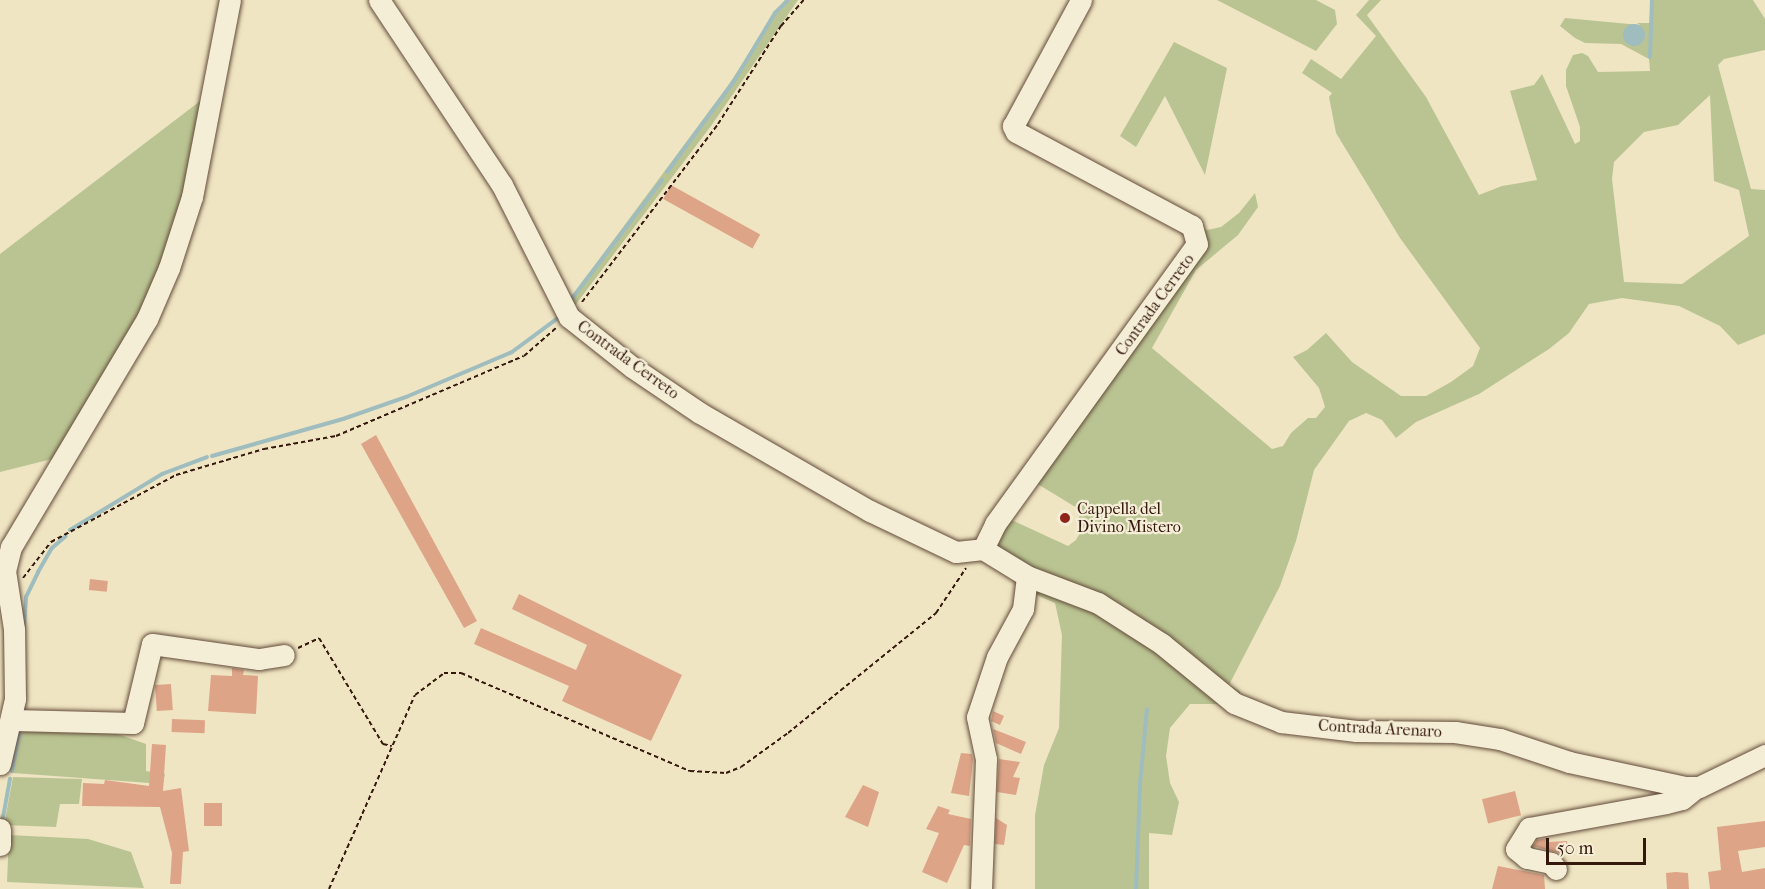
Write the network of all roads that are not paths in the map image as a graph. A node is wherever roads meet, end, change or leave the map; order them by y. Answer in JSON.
{"nodes":[{"id":1,"x":230,"y":0,"type":"edge"},
{"id":2,"x":378,"y":0,"type":"edge"},
{"id":3,"x":1081,"y":0,"type":"edge"},
{"id":4,"x":979,"y":551,"type":"junction"},
{"id":5,"x":1027,"y":576,"type":"junction"},
{"id":6,"x":284,"y":655,"type":"road end"},
{"id":7,"x":13,"y":720,"type":"junction"},
{"id":8,"x":1765,"y":754,"type":"edge"},
{"id":9,"x":0,"y":764,"type":"edge"},
{"id":10,"x":1697,"y":788,"type":"junction"},
{"id":11,"x":0,"y":829,"type":"edge"},
{"id":12,"x":0,"y":845,"type":"edge"},
{"id":13,"x":1556,"y":869,"type":"dead end"},
{"id":14,"x":981,"y":889,"type":"edge"}],
"edges":[{"from":1,"to":7,"type":"street"},
{"from":2,"to":4,"type":"street","name":"Contrada Cerreto"},
{"from":3,"to":4,"type":"street","name":"Contrada Cerreto"},
{"from":4,"to":5,"type":"street","name":"Contrada Cerreto"},
{"from":5,"to":10,"type":"street","name":"Contrada Arenaro"},
{"from":5,"to":14,"type":"street"},
{"from":6,"to":7,"type":"street"},
{"from":7,"to":9,"type":"street"},
{"from":8,"to":10,"type":"street"},
{"from":10,"to":13,"type":"street"},
{"from":11,"to":12,"type":"street"}]}
